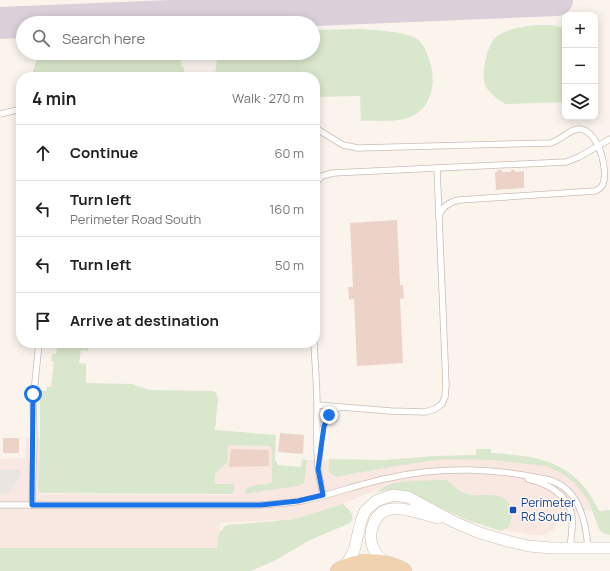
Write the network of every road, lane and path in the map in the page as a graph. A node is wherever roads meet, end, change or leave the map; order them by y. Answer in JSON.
{"nodes":[{"id":1,"x":16,"y":109,"type":"edge"},
{"id":2,"x":0,"y":114,"type":"edge"},
{"id":3,"x":320,"y":131,"type":"edge"},
{"id":4,"x":610,"y":139,"type":"edge"},
{"id":5,"x":599,"y":145,"type":"junction"},
{"id":6,"x":437,"y":168,"type":"junction"},
{"id":7,"x":320,"y":178,"type":"edge"},
{"id":8,"x":439,"y":216,"type":"junction"},
{"id":9,"x":38,"y":348,"type":"edge"},
{"id":10,"x":314,"y":348,"type":"edge"},
{"id":11,"x":317,"y":405,"type":"junction"},
{"id":12,"x":345,"y":407,"type":"junction"},
{"id":13,"x":318,"y":469,"type":"junction"},
{"id":14,"x":476,"y":471,"type":"junction"},
{"id":15,"x":323,"y":495,"type":"junction"},
{"id":16,"x":0,"y":505,"type":"edge"},
{"id":17,"x":32,"y":505,"type":"junction"},
{"id":18,"x":454,"y":522,"type":"junction"},
{"id":19,"x":570,"y":548,"type":"junction"},
{"id":20,"x":588,"y":548,"type":"junction"},
{"id":21,"x":610,"y":548,"type":"edge"},
{"id":22,"x":399,"y":569,"type":"edge"},
{"id":23,"x":340,"y":571,"type":"edge"}],
"edges":[{"from":1,"to":2,"type":"lane"},
{"from":3,"to":5,"type":"lane"},
{"from":4,"to":5,"type":"lane"},
{"from":5,"to":6,"type":"lane"},
{"from":5,"to":8,"type":"lane"},
{"from":6,"to":7,"type":"lane"},
{"from":6,"to":8,"type":"lane"},
{"from":8,"to":12,"type":"lane"},
{"from":9,"to":17,"type":"lane"},
{"from":10,"to":11,"type":"lane"},
{"from":11,"to":12,"type":"lane"},
{"from":11,"to":13,"type":"lane"},
{"from":12,"to":13,"type":"lane"},
{"from":13,"to":15,"type":"lane"},
{"from":14,"to":15,"type":"lane"},
{"from":14,"to":19,"type":"lane"},
{"from":14,"to":20,"type":"lane"},
{"from":15,"to":17,"type":"lane"},
{"from":16,"to":17,"type":"lane"},
{"from":18,"to":19,"type":"street"},
{"from":18,"to":22,"type":"street"},
{"from":18,"to":23,"type":"street"},
{"from":19,"to":20,"type":"street"},
{"from":20,"to":21,"type":"street"},
{"from":22,"to":23,"type":"main road"}]}
